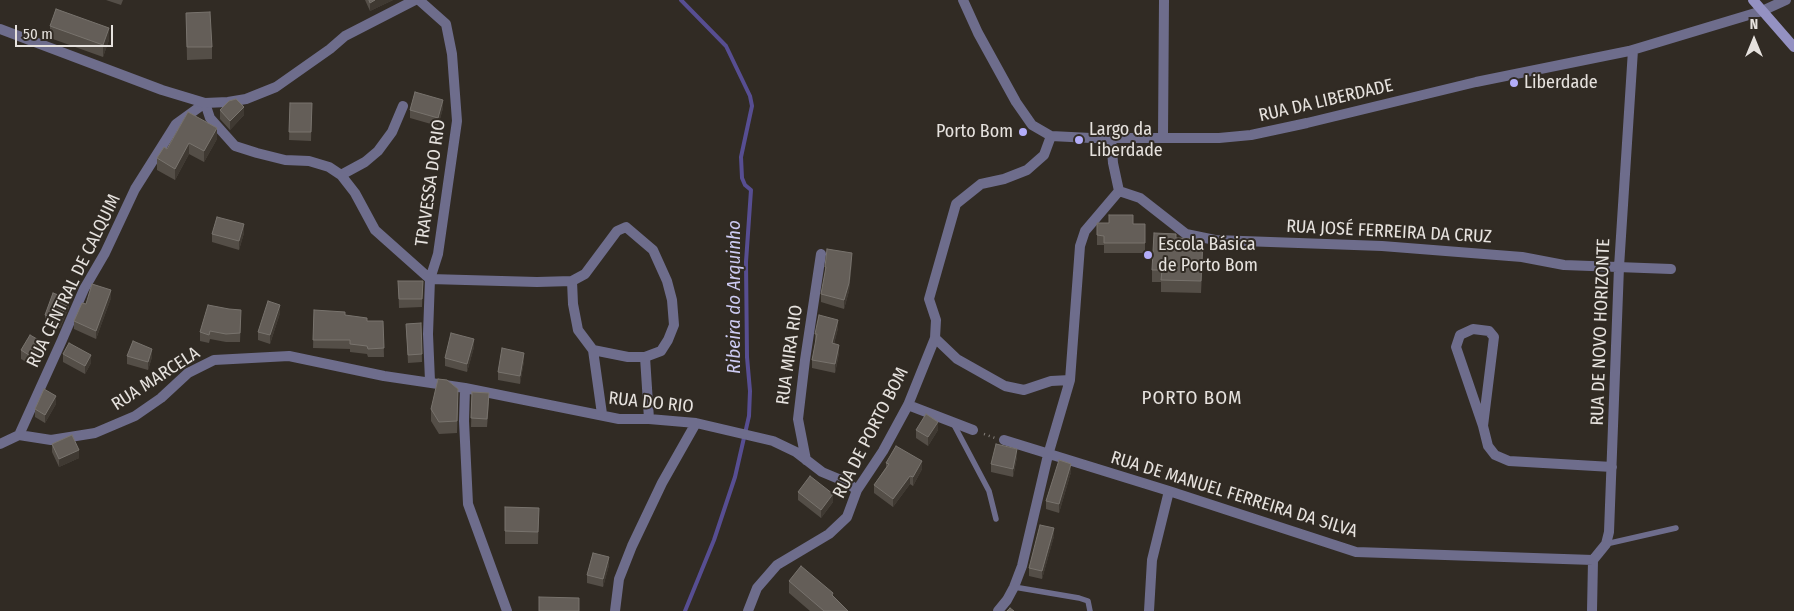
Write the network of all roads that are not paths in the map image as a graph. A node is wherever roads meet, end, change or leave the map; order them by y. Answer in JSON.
{"nodes":[{"id":1,"x":417,"y":0,"type":"edge"},
{"id":2,"x":963,"y":0,"type":"edge"},
{"id":3,"x":1164,"y":0,"type":"edge"},
{"id":4,"x":1753,"y":0,"type":"edge"},
{"id":5,"x":1786,"y":0,"type":"edge"},
{"id":6,"x":1762,"y":11,"type":"junction"},
{"id":7,"x":0,"y":29,"type":"edge"},
{"id":8,"x":1794,"y":47,"type":"edge"},
{"id":9,"x":1633,"y":50,"type":"junction"},
{"id":10,"x":206,"y":103,"type":"junction"},
{"id":11,"x":403,"y":106,"type":"dead end"},
{"id":12,"x":1051,"y":136,"type":"junction"},
{"id":13,"x":1163,"y":137,"type":"junction"},
{"id":14,"x":1111,"y":138,"type":"junction"},
{"id":15,"x":341,"y":175,"type":"junction"},
{"id":16,"x":1119,"y":191,"type":"junction"},
{"id":17,"x":821,"y":254,"type":"dead end"},
{"id":18,"x":1619,"y":267,"type":"junction"},
{"id":19,"x":1671,"y":269,"type":"dead end"},
{"id":20,"x":430,"y":279,"type":"junction"},
{"id":21,"x":572,"y":281,"type":"junction"},
{"id":22,"x":935,"y":338,"type":"junction"},
{"id":23,"x":593,"y":350,"type":"junction"},
{"id":24,"x":644,"y":357,"type":"junction"},
{"id":25,"x":1070,"y":380,"type":"junction"},
{"id":26,"x":430,"y":381,"type":"junction"},
{"id":27,"x":465,"y":388,"type":"junction"},
{"id":28,"x":908,"y":406,"type":"junction"},
{"id":29,"x":602,"y":414,"type":"junction"},
{"id":30,"x":649,"y":419,"type":"junction"},
{"id":31,"x":696,"y":422,"type":"junction"},
{"id":32,"x":953,"y":423,"type":"junction"},
{"id":33,"x":1483,"y":426,"type":"junction"},
{"id":34,"x":973,"y":430,"type":"road end"},
{"id":35,"x":19,"y":436,"type":"junction"},
{"id":36,"x":1004,"y":440,"type":"road end"},
{"id":37,"x":0,"y":444,"type":"edge"},
{"id":38,"x":1048,"y":455,"type":"junction"},
{"id":39,"x":806,"y":460,"type":"junction"},
{"id":40,"x":1612,"y":467,"type":"junction"},
{"id":41,"x":856,"y":490,"type":"junction"},
{"id":42,"x":1170,"y":491,"type":"junction"},
{"id":43,"x":996,"y":520,"type":"dead end"},
{"id":44,"x":1676,"y":528,"type":"dead end"},
{"id":45,"x":1606,"y":544,"type":"junction"},
{"id":46,"x":1593,"y":560,"type":"junction"},
{"id":47,"x":1014,"y":587,"type":"junction"},
{"id":48,"x":507,"y":611,"type":"edge"},
{"id":49,"x":615,"y":611,"type":"edge"},
{"id":50,"x":748,"y":611,"type":"edge"},
{"id":51,"x":998,"y":611,"type":"edge"},
{"id":52,"x":1090,"y":611,"type":"edge"},
{"id":53,"x":1149,"y":611,"type":"edge"},
{"id":54,"x":1592,"y":611,"type":"edge"}],
"edges":[{"from":1,"to":10,"type":"street"},
{"from":1,"to":20,"type":"street","name":"TRAVESSA DO RIO"},
{"from":2,"to":12,"type":"street"},
{"from":3,"to":13,"type":"street"},
{"from":4,"to":6,"type":"main road"},
{"from":5,"to":6,"type":"street","name":"RUA DA LIBERDADE"},
{"from":6,"to":8,"type":"main road"},
{"from":6,"to":9,"type":"street","name":"RUA DA LIBERDADE"},
{"from":7,"to":10,"type":"street"},
{"from":9,"to":13,"type":"street","name":"RUA DA LIBERDADE"},
{"from":9,"to":18,"type":"street","name":"RUA DE NOVO HORIZONTE"},
{"from":10,"to":15,"type":"street"},
{"from":10,"to":35,"type":"street","name":"RUA CENTRAL DE CALQUIM"},
{"from":11,"to":15,"type":"street"},
{"from":12,"to":14,"type":"street","name":"RUA DA LIBERDADE"},
{"from":12,"to":22,"type":"street","name":"RUA DE PORTO BOM"},
{"from":13,"to":14,"type":"street","name":"RUA DA LIBERDADE"},
{"from":14,"to":16,"type":"street"},
{"from":15,"to":20,"type":"street"},
{"from":16,"to":18,"type":"street","name":"RUA JOSÉ FERREIRA DA CRUZ"},
{"from":16,"to":25,"type":"street"},
{"from":17,"to":39,"type":"street","name":"RUA MIRA RIO"},
{"from":18,"to":19,"type":"street","name":"RUA JOSÉ FERREIRA DA CRUZ"},
{"from":18,"to":40,"type":"street","name":"RUA DE NOVO HORIZONTE"},
{"from":20,"to":21,"type":"street"},
{"from":20,"to":26,"type":"street","name":"TRAVESSA DO RIO"},
{"from":21,"to":23,"type":"street"},
{"from":21,"to":24,"type":"street"},
{"from":22,"to":25,"type":"street"},
{"from":22,"to":28,"type":"street","name":"RUA DE PORTO BOM"},
{"from":23,"to":24,"type":"street"},
{"from":23,"to":29,"type":"street"},
{"from":24,"to":30,"type":"street"},
{"from":25,"to":38,"type":"street"},
{"from":26,"to":27,"type":"street","name":"RUA DO RIO"},
{"from":26,"to":35,"type":"street","name":"RUA MARCELA"},
{"from":27,"to":29,"type":"street","name":"RUA DO RIO"},
{"from":27,"to":48,"type":"street"},
{"from":28,"to":32,"type":"street"},
{"from":28,"to":41,"type":"street","name":"RUA DE PORTO BOM"},
{"from":29,"to":30,"type":"street","name":"RUA DO RIO"},
{"from":30,"to":31,"type":"street","name":"RUA DO RIO"},
{"from":31,"to":39,"type":"street","name":"RUA DO RIO"},
{"from":31,"to":49,"type":"street"},
{"from":32,"to":34,"type":"street"},
{"from":32,"to":43,"type":"lane"},
{"from":33,"to":33,"type":"street"},
{"from":33,"to":40,"type":"street"},
{"from":35,"to":37,"type":"street"},
{"from":36,"to":38,"type":"street","name":"RUA DE MANUEL FERREIRA DA SILVA"},
{"from":38,"to":42,"type":"street","name":"RUA DE MANUEL FERREIRA DA SILVA"},
{"from":38,"to":47,"type":"street"},
{"from":39,"to":41,"type":"street","name":"RUA DO RIO"},
{"from":40,"to":45,"type":"street","name":"RUA DE NOVO HORIZONTE"},
{"from":41,"to":50,"type":"street","name":"RUA DE PORTO BOM"},
{"from":42,"to":46,"type":"street","name":"RUA DE MANUEL FERREIRA DA SILVA"},
{"from":42,"to":53,"type":"street"},
{"from":44,"to":45,"type":"lane"},
{"from":45,"to":46,"type":"street"},
{"from":46,"to":54,"type":"street"},
{"from":47,"to":51,"type":"street"},
{"from":47,"to":52,"type":"lane"}]}
